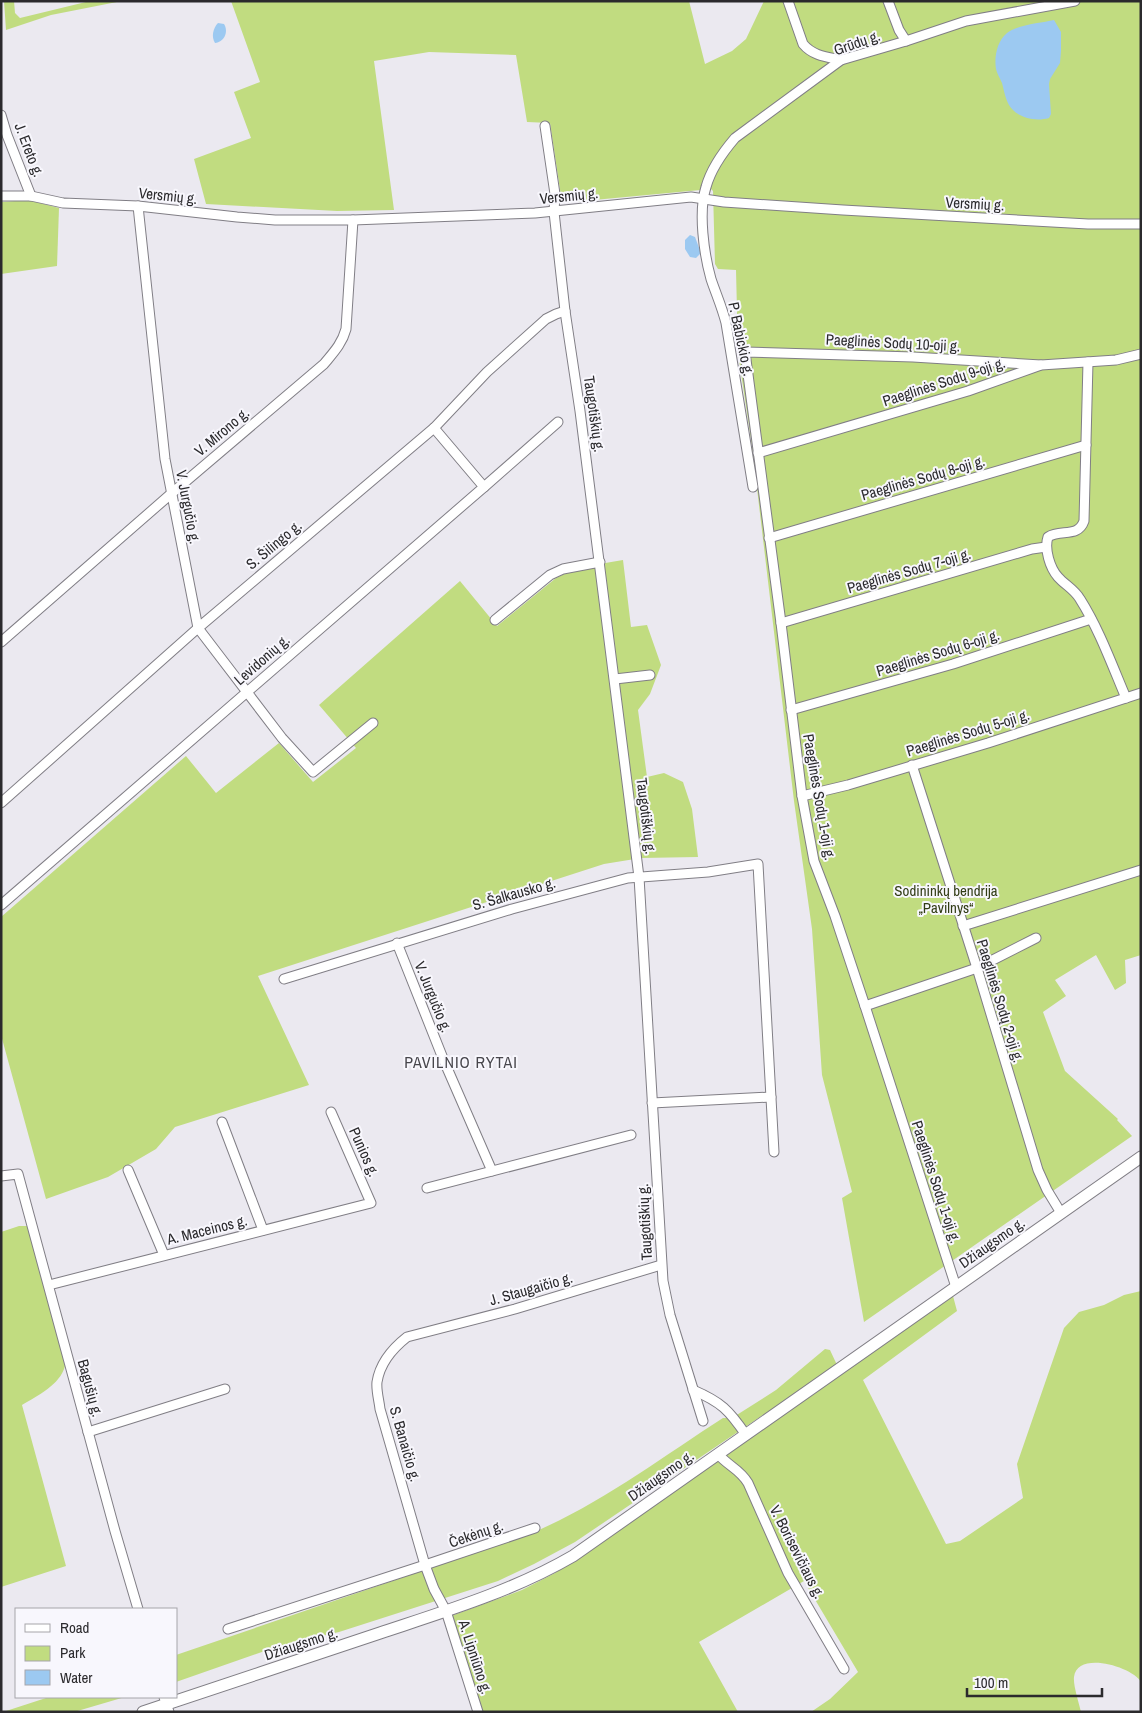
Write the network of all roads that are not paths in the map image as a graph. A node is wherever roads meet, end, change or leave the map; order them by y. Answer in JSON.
{"nodes":[{"id":1,"x":788,"y":1,"type":"edge"},
{"id":2,"x":888,"y":1,"type":"edge"},
{"id":3,"x":1075,"y":1,"type":"edge"},
{"id":4,"x":906,"y":41,"type":"junction"},
{"id":5,"x":841,"y":60,"type":"junction"},
{"id":6,"x":1,"y":115,"type":"edge"},
{"id":7,"x":545,"y":126,"type":"dead end"},
{"id":8,"x":1,"y":196,"type":"edge"},
{"id":9,"x":31,"y":196,"type":"junction"},
{"id":10,"x":704,"y":198,"type":"junction"},
{"id":11,"x":138,"y":206,"type":"junction"},
{"id":12,"x":554,"y":212,"type":"junction"},
{"id":13,"x":353,"y":220,"type":"junction"},
{"id":14,"x":1141,"y":224,"type":"edge"},
{"id":15,"x":566,"y":311,"type":"junction"},
{"id":16,"x":745,"y":352,"type":"joint"},
{"id":17,"x":1141,"y":354,"type":"edge"},
{"id":18,"x":1088,"y":362,"type":"junction"},
{"id":19,"x":1041,"y":365,"type":"junction"},
{"id":20,"x":558,"y":422,"type":"dead end"},
{"id":21,"x":434,"y":428,"type":"junction"},
{"id":22,"x":1086,"y":446,"type":"junction"},
{"id":23,"x":758,"y":453,"type":"junction"},
{"id":24,"x":484,"y":487,"type":"junction"},
{"id":25,"x":753,"y":487,"type":"dead end"},
{"id":26,"x":172,"y":493,"type":"junction"},
{"id":27,"x":769,"y":538,"type":"junction"},
{"id":28,"x":1046,"y":547,"type":"junction"},
{"id":29,"x":600,"y":562,"type":"junction"},
{"id":30,"x":1091,"y":619,"type":"junction"},
{"id":31,"x":495,"y":620,"type":"dead end"},
{"id":32,"x":781,"y":623,"type":"junction"},
{"id":33,"x":198,"y":628,"type":"junction"},
{"id":34,"x":1,"y":642,"type":"edge"},
{"id":35,"x":650,"y":675,"type":"dead end"},
{"id":36,"x":615,"y":679,"type":"junction"},
{"id":37,"x":247,"y":691,"type":"junction"},
{"id":38,"x":1141,"y":693,"type":"edge"},
{"id":39,"x":1126,"y":698,"type":"junction"},
{"id":40,"x":791,"y":710,"type":"junction"},
{"id":41,"x":373,"y":723,"type":"dead end"},
{"id":42,"x":912,"y":764,"type":"junction"},
{"id":43,"x":802,"y":796,"type":"junction"},
{"id":44,"x":1,"y":803,"type":"edge"},
{"id":45,"x":1141,"y":870,"type":"edge"},
{"id":46,"x":639,"y":877,"type":"junction"},
{"id":47,"x":1,"y":905,"type":"edge"},
{"id":48,"x":962,"y":926,"type":"junction"},
{"id":49,"x":1036,"y":938,"type":"dead end"},
{"id":50,"x":397,"y":943,"type":"junction"},
{"id":51,"x":977,"y":968,"type":"junction"},
{"id":52,"x":284,"y":979,"type":"dead end"},
{"id":53,"x":864,"y":1006,"type":"junction"},
{"id":54,"x":771,"y":1097,"type":"junction"},
{"id":55,"x":652,"y":1103,"type":"junction"},
{"id":56,"x":331,"y":1112,"type":"dead end"},
{"id":57,"x":222,"y":1122,"type":"dead end"},
{"id":58,"x":631,"y":1135,"type":"dead end"},
{"id":59,"x":774,"y":1152,"type":"dead end"},
{"id":60,"x":1141,"y":1157,"type":"edge"},
{"id":61,"x":128,"y":1170,"type":"dead end"},
{"id":62,"x":492,"y":1171,"type":"junction"},
{"id":63,"x":1,"y":1176,"type":"edge"},
{"id":64,"x":427,"y":1188,"type":"dead end"},
{"id":65,"x":371,"y":1203,"type":"joint"},
{"id":66,"x":1061,"y":1213,"type":"junction"},
{"id":67,"x":263,"y":1230,"type":"junction"},
{"id":68,"x":164,"y":1256,"type":"junction"},
{"id":69,"x":661,"y":1265,"type":"junction"},
{"id":70,"x":49,"y":1285,"type":"junction"},
{"id":71,"x":956,"y":1287,"type":"junction"},
{"id":72,"x":408,"y":1337,"type":"joint"},
{"id":73,"x":225,"y":1389,"type":"dead end"},
{"id":74,"x":693,"y":1390,"type":"junction"},
{"id":75,"x":703,"y":1421,"type":"dead end"},
{"id":76,"x":88,"y":1432,"type":"junction"},
{"id":77,"x":746,"y":1435,"type":"junction"},
{"id":78,"x":718,"y":1454,"type":"junction"},
{"id":79,"x":536,"y":1528,"type":"dead end"},
{"id":80,"x":425,"y":1566,"type":"junction"},
{"id":81,"x":138,"y":1608,"type":"edge"},
{"id":82,"x":446,"y":1611,"type":"junction"},
{"id":83,"x":228,"y":1629,"type":"dead end"},
{"id":84,"x":844,"y":1669,"type":"dead end"},
{"id":85,"x":166,"y":1704,"type":"edge"},
{"id":86,"x":143,"y":1712,"type":"edge"},
{"id":87,"x":478,"y":1712,"type":"edge"}],
"edges":[{"from":1,"to":5,"type":"street"},
{"from":2,"to":4,"type":"street"},
{"from":3,"to":4,"type":"street","name":"Grūdų g."},
{"from":4,"to":5,"type":"street","name":"Grūdų g."},
{"from":5,"to":10,"type":"street","name":"Grūdų g."},
{"from":6,"to":9,"type":"street","name":"J. Ereto g."},
{"from":7,"to":12,"type":"street","name":"Taugotiškių g."},
{"from":8,"to":9,"type":"street","name":"Versmių g."},
{"from":9,"to":11,"type":"street","name":"Versmių g."},
{"from":10,"to":12,"type":"street","name":"Versmių g."},
{"from":10,"to":14,"type":"street","name":"Versmių g."},
{"from":10,"to":25,"type":"street","name":"P. Babickio g."},
{"from":11,"to":13,"type":"street","name":"Versmių g."},
{"from":11,"to":26,"type":"street","name":"V. Jurgučio g."},
{"from":12,"to":13,"type":"street","name":"Versmių g."},
{"from":12,"to":15,"type":"street","name":"Taugotiškių g."},
{"from":13,"to":26,"type":"street","name":"V. Mirono g."},
{"from":15,"to":21,"type":"street","name":"S. Šilingo g."},
{"from":15,"to":29,"type":"street","name":"Taugotiškių g."},
{"from":16,"to":19,"type":"street","name":"Paeglinės Sodų 10-oji g."},
{"from":16,"to":23,"type":"street","name":"Paeglinės Sodų 1-oji g."},
{"from":17,"to":18,"type":"street","name":"Paeglinės Sodų 9-oji g."},
{"from":18,"to":19,"type":"street","name":"Paeglinės Sodų 9-oji g."},
{"from":18,"to":22,"type":"street"},
{"from":19,"to":23,"type":"street","name":"Paeglinės Sodų 9-oji g."},
{"from":20,"to":24,"type":"street","name":"Levidonių g."},
{"from":21,"to":24,"type":"street"},
{"from":21,"to":33,"type":"street","name":"S. Šilingo g."},
{"from":22,"to":27,"type":"street","name":"Paeglinės Sodų 8-oji g."},
{"from":22,"to":28,"type":"street"},
{"from":23,"to":27,"type":"street","name":"Paeglinės Sodų 1-oji g."},
{"from":24,"to":37,"type":"street","name":"Levidonių g."},
{"from":26,"to":33,"type":"street","name":"V. Jurgučio g."},
{"from":26,"to":34,"type":"street","name":"V. Mirono g."},
{"from":27,"to":32,"type":"street","name":"Paeglinės Sodų 1-oji g."},
{"from":28,"to":30,"type":"street"},
{"from":28,"to":32,"type":"street","name":"Paeglinės Sodų 7-oji g."},
{"from":29,"to":31,"type":"street"},
{"from":29,"to":36,"type":"street","name":"Taugotiškių g."},
{"from":30,"to":39,"type":"street"},
{"from":30,"to":40,"type":"street","name":"Paeglinės Sodų 6-oji g."},
{"from":32,"to":40,"type":"street","name":"Paeglinės Sodų 1-oji g."},
{"from":33,"to":37,"type":"street","name":"V. Jurgučio g."},
{"from":33,"to":44,"type":"street","name":"S. Šilingo g."},
{"from":35,"to":36,"type":"street"},
{"from":36,"to":46,"type":"street","name":"Taugotiškių g."},
{"from":37,"to":41,"type":"street","name":"V. Jurgučio g."},
{"from":37,"to":47,"type":"street","name":"Levidonių g."},
{"from":38,"to":39,"type":"street","name":"Paeglinės Sodų 5-oji g."},
{"from":39,"to":42,"type":"street","name":"Paeglinės Sodų 5-oji g."},
{"from":40,"to":43,"type":"street","name":"Paeglinės Sodų 1-oji g."},
{"from":42,"to":43,"type":"street","name":"Paeglinės Sodų 5-oji g."},
{"from":42,"to":48,"type":"street","name":"Paeglinės Sodų 2-oji g."},
{"from":43,"to":53,"type":"street","name":"Paeglinės Sodų 1-oji g."},
{"from":45,"to":48,"type":"street"},
{"from":46,"to":50,"type":"street","name":"S. Šalkausko g."},
{"from":46,"to":54,"type":"street","name":"S. Šalkausko g."},
{"from":46,"to":55,"type":"street","name":"Taugotiškių g."},
{"from":48,"to":51,"type":"street","name":"Paeglinės Sodų 2-oji g."},
{"from":49,"to":51,"type":"street"},
{"from":50,"to":52,"type":"street","name":"S. Šalkausko g."},
{"from":50,"to":62,"type":"street","name":"V. Jurgučio g."},
{"from":51,"to":53,"type":"street"},
{"from":51,"to":66,"type":"street","name":"Paeglinės Sodų 2-oji g."},
{"from":53,"to":71,"type":"street","name":"Paeglinės Sodų 1-oji g."},
{"from":54,"to":55,"type":"street"},
{"from":54,"to":59,"type":"street"},
{"from":55,"to":69,"type":"street","name":"Taugotiškių g."},
{"from":56,"to":65,"type":"street","name":"Punios g."},
{"from":57,"to":67,"type":"street"},
{"from":58,"to":62,"type":"street"},
{"from":60,"to":66,"type":"street","name":"Džiaugsmo g."},
{"from":61,"to":68,"type":"street"},
{"from":62,"to":64,"type":"street"},
{"from":63,"to":70,"type":"street","name":"Bagušių g."},
{"from":65,"to":67,"type":"street","name":"A. Maceinos g."},
{"from":66,"to":71,"type":"street","name":"Džiaugsmo g."},
{"from":67,"to":68,"type":"street","name":"A. Maceinos g."},
{"from":68,"to":70,"type":"street","name":"A. Maceinos g."},
{"from":69,"to":72,"type":"street","name":"J. Staugaičio g."},
{"from":69,"to":74,"type":"street","name":"Taugotiškių g."},
{"from":70,"to":76,"type":"street","name":"Bagušių g."},
{"from":71,"to":77,"type":"street","name":"Džiaugsmo g."},
{"from":72,"to":80,"type":"street","name":"S. Banaičio g."},
{"from":73,"to":76,"type":"street"},
{"from":74,"to":75,"type":"street","name":"Taugotiškių g."},
{"from":74,"to":77,"type":"street"},
{"from":76,"to":81,"type":"street","name":"Bagušių g."},
{"from":77,"to":78,"type":"street","name":"Džiaugsmo g."},
{"from":78,"to":82,"type":"street","name":"Džiaugsmo g."},
{"from":78,"to":84,"type":"street","name":"V. Borisevičiaus g."},
{"from":79,"to":80,"type":"street","name":"Čekėnų g."},
{"from":80,"to":82,"type":"street","name":"S. Banaičio g."},
{"from":80,"to":83,"type":"street"},
{"from":82,"to":85,"type":"street","name":"Džiaugsmo g."},
{"from":82,"to":87,"type":"street","name":"A. Lipniūno g."},
{"from":85,"to":86,"type":"street","name":"Džiaugsmo g."}]}
